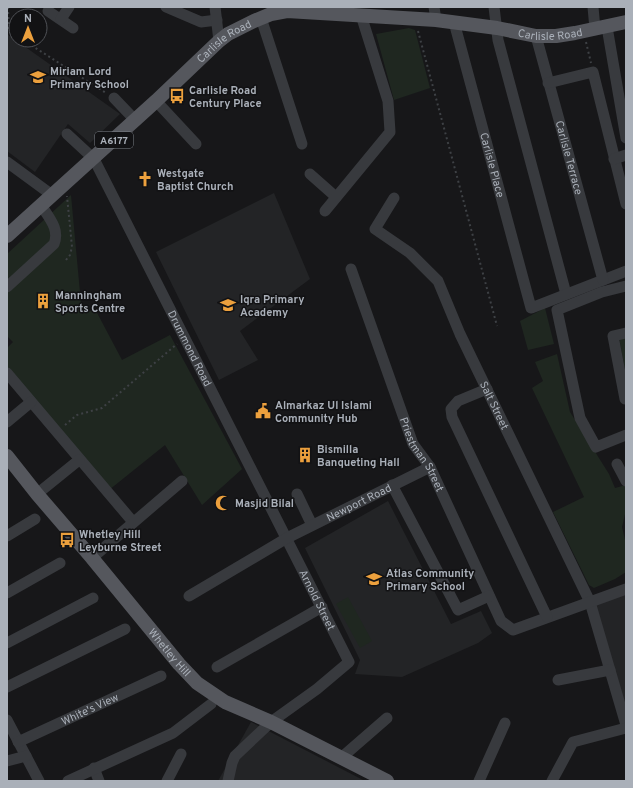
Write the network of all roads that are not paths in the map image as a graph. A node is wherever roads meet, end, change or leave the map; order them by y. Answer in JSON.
{"nodes":[{"id":1,"x":69,"y":7,"type":"edge"},
{"id":2,"x":166,"y":7,"type":"edge"},
{"id":3,"x":215,"y":7,"type":"edge"},
{"id":4,"x":494,"y":7,"type":"edge"},
{"id":5,"x":593,"y":7,"type":"edge"},
{"id":6,"x":48,"y":11,"type":"dead end"},
{"id":7,"x":435,"y":13,"type":"edge"},
{"id":8,"x":361,"y":15,"type":"junction"},
{"id":9,"x":261,"y":18,"type":"junction"},
{"id":10,"x":61,"y":19,"type":"junction"},
{"id":11,"x":216,"y":20,"type":"junction"},
{"id":12,"x":454,"y":22,"type":"junction"},
{"id":13,"x":626,"y":22,"type":"edge"},
{"id":14,"x":73,"y":28,"type":"dead end"},
{"id":15,"x":497,"y":28,"type":"junction"},
{"id":16,"x":595,"y":29,"type":"junction"},
{"id":17,"x":536,"y":36,"type":"junction"},
{"id":18,"x":220,"y":41,"type":"junction"},
{"id":19,"x":548,"y":83,"type":"junction"},
{"id":20,"x":114,"y":98,"type":"road end"},
{"id":21,"x":156,"y":101,"type":"junction"},
{"id":22,"x":135,"y":120,"type":"junction"},
{"id":23,"x":67,"y":134,"type":"dead end"},
{"id":24,"x":626,"y":138,"type":"edge"},
{"id":25,"x":196,"y":144,"type":"dead end"},
{"id":26,"x":302,"y":144,"type":"dead end"},
{"id":27,"x":626,"y":155,"type":"edge"},
{"id":28,"x":94,"y":159,"type":"junction"},
{"id":29,"x":614,"y":159,"type":"junction"},
{"id":30,"x":7,"y":162,"type":"edge"},
{"id":31,"x":310,"y":174,"type":"dead end"},
{"id":32,"x":57,"y":190,"type":"junction"},
{"id":33,"x":336,"y":197,"type":"junction"},
{"id":34,"x":394,"y":198,"type":"dead end"},
{"id":35,"x":626,"y":204,"type":"edge"},
{"id":36,"x":41,"y":205,"type":"junction"},
{"id":37,"x":325,"y":211,"type":"dead end"},
{"id":38,"x":7,"y":236,"type":"edge"},
{"id":39,"x":351,"y":269,"type":"dead end"},
{"id":40,"x":626,"y":271,"type":"edge"},
{"id":41,"x":603,"y":280,"type":"junction"},
{"id":42,"x":7,"y":286,"type":"edge"},
{"id":43,"x":626,"y":286,"type":"edge"},
{"id":44,"x":566,"y":294,"type":"junction"},
{"id":45,"x":626,"y":334,"type":"edge"},
{"id":46,"x":7,"y":373,"type":"edge"},
{"id":47,"x":487,"y":389,"type":"junction"},
{"id":48,"x":626,"y":401,"type":"edge"},
{"id":49,"x":30,"y":402,"type":"junction"},
{"id":50,"x":7,"y":422,"type":"edge"},
{"id":51,"x":626,"y":435,"type":"edge"},
{"id":52,"x":7,"y":456,"type":"edge"},
{"id":53,"x":79,"y":460,"type":"junction"},
{"id":54,"x":617,"y":464,"type":"dead end"},
{"id":55,"x":430,"y":467,"type":"junction"},
{"id":56,"x":12,"y":471,"type":"edge"},
{"id":57,"x":182,"y":481,"type":"dead end"},
{"id":58,"x":626,"y":481,"type":"edge"},
{"id":59,"x":392,"y":485,"type":"junction"},
{"id":60,"x":37,"y":494,"type":"junction"},
{"id":61,"x":297,"y":494,"type":"dead end"},
{"id":62,"x":35,"y":519,"type":"dead end"},
{"id":63,"x":133,"y":522,"type":"junction"},
{"id":64,"x":312,"y":525,"type":"junction"},
{"id":65,"x":7,"y":536,"type":"edge"},
{"id":66,"x":287,"y":538,"type":"junction"},
{"id":67,"x":92,"y":558,"type":"junction"},
{"id":68,"x":60,"y":563,"type":"dead end"},
{"id":69,"x":626,"y":589,"type":"edge"},
{"id":70,"x":7,"y":593,"type":"edge"},
{"id":71,"x":189,"y":596,"type":"dead end"},
{"id":72,"x":490,"y":596,"type":"junction"},
{"id":73,"x":93,"y":598,"type":"dead end"},
{"id":74,"x":590,"y":602,"type":"junction"},
{"id":75,"x":322,"y":607,"type":"junction"},
{"id":76,"x":547,"y":617,"type":"junction"},
{"id":77,"x":125,"y":629,"type":"dead end"},
{"id":78,"x":7,"y":643,"type":"edge"},
{"id":79,"x":217,"y":667,"type":"dead end"},
{"id":80,"x":610,"y":670,"type":"junction"},
{"id":81,"x":161,"y":676,"type":"dead end"},
{"id":82,"x":558,"y":680,"type":"dead end"},
{"id":83,"x":7,"y":687,"type":"edge"},
{"id":84,"x":211,"y":704,"type":"dead end"},
{"id":85,"x":388,"y":718,"type":"dead end"},
{"id":86,"x":7,"y":721,"type":"edge"},
{"id":87,"x":271,"y":722,"type":"junction"},
{"id":88,"x":505,"y":722,"type":"dead end"},
{"id":89,"x":626,"y":725,"type":"edge"},
{"id":90,"x":626,"y":728,"type":"edge"},
{"id":91,"x":18,"y":742,"type":"junction"},
{"id":92,"x":181,"y":754,"type":"dead end"},
{"id":93,"x":26,"y":756,"type":"junction"},
{"id":94,"x":342,"y":758,"type":"junction"},
{"id":95,"x":7,"y":761,"type":"edge"},
{"id":96,"x":94,"y":768,"type":"junction"},
{"id":97,"x":39,"y":781,"type":"edge"},
{"id":98,"x":68,"y":781,"type":"edge"},
{"id":99,"x":99,"y":781,"type":"edge"},
{"id":100,"x":167,"y":781,"type":"edge"},
{"id":101,"x":228,"y":781,"type":"edge"},
{"id":102,"x":387,"y":781,"type":"edge"},
{"id":103,"x":479,"y":781,"type":"edge"},
{"id":104,"x":552,"y":781,"type":"edge"}],
"edges":[{"from":1,"to":10,"type":"street"},
{"from":2,"to":11,"type":"street"},
{"from":3,"to":11,"type":"street"},
{"from":4,"to":15,"type":"street"},
{"from":5,"to":16,"type":"street"},
{"from":6,"to":10,"type":"street"},
{"from":7,"to":8,"type":"main road","name":"Carlisle Road","number":"A6177"},
{"from":7,"to":12,"type":"main road","name":"Carlisle Road","number":"A6177"},
{"from":8,"to":9,"type":"main road","name":"Carlisle Road","number":"A6177"},
{"from":8,"to":33,"type":"street"},
{"from":9,"to":18,"type":"main road","name":"Carlisle Road","number":"A6177"},
{"from":9,"to":26,"type":"street"},
{"from":10,"to":14,"type":"street"},
{"from":11,"to":18,"type":"street"},
{"from":12,"to":15,"type":"main road","name":"Carlisle Road","number":"A6177"},
{"from":12,"to":44,"type":"street","name":"Carlisle Place"},
{"from":13,"to":16,"type":"main road","name":"Carlisle Road","number":"A6177"},
{"from":15,"to":17,"type":"main road","name":"Carlisle Road","number":"A6177"},
{"from":15,"to":44,"type":"street"},
{"from":16,"to":17,"type":"main road","name":"Carlisle Road","number":"A6177"},
{"from":16,"to":24,"type":"street"},
{"from":17,"to":19,"type":"street","name":"Carlisle Terrace"},
{"from":18,"to":21,"type":"main road","name":"Carlisle Road","number":"A6177"},
{"from":19,"to":29,"type":"street"},
{"from":19,"to":41,"type":"street","name":"Carlisle Terrace"},
{"from":20,"to":22,"type":"street"},
{"from":21,"to":22,"type":"main road","name":"Carlisle Road","number":"A6177"},
{"from":21,"to":25,"type":"street"},
{"from":22,"to":28,"type":"main road","name":"Carlisle Road","number":"A6177"},
{"from":23,"to":28,"type":"street"},
{"from":27,"to":29,"type":"street"},
{"from":28,"to":32,"type":"main road","name":"Carlisle Road","number":"A6177"},
{"from":28,"to":66,"type":"street","name":"Drummond Road"},
{"from":29,"to":35,"type":"street"},
{"from":30,"to":32,"type":"street"},
{"from":31,"to":33,"type":"street"},
{"from":32,"to":36,"type":"main road","name":"Carlisle Road","number":"A6177"},
{"from":33,"to":37,"type":"street"},
{"from":34,"to":47,"type":"street","name":"Salt Street"},
{"from":36,"to":38,"type":"main road","name":"Carlisle Road","number":"A6177"},
{"from":36,"to":42,"type":"street"},
{"from":39,"to":55,"type":"street","name":"Priestman Street"},
{"from":40,"to":41,"type":"street"},
{"from":41,"to":44,"type":"street"},
{"from":43,"to":51,"type":"street"},
{"from":45,"to":48,"type":"street"},
{"from":46,"to":49,"type":"street"},
{"from":47,"to":74,"type":"street","name":"Salt Street"},
{"from":47,"to":76,"type":"street"},
{"from":49,"to":50,"type":"street"},
{"from":49,"to":53,"type":"street"},
{"from":52,"to":56,"type":"main road","name":"Whetley Hill"},
{"from":53,"to":60,"type":"street"},
{"from":53,"to":63,"type":"street"},
{"from":54,"to":58,"type":"street"},
{"from":55,"to":59,"type":"street","name":"Newport Road"},
{"from":55,"to":72,"type":"street","name":"Priestman Street"},
{"from":56,"to":60,"type":"main road","name":"Whetley Hill"},
{"from":57,"to":63,"type":"street"},
{"from":59,"to":64,"type":"street","name":"Newport Road"},
{"from":59,"to":72,"type":"street"},
{"from":60,"to":67,"type":"main road","name":"Whetley Hill"},
{"from":61,"to":64,"type":"street"},
{"from":62,"to":65,"type":"street"},
{"from":63,"to":67,"type":"street"},
{"from":64,"to":66,"type":"street","name":"Newport Road"},
{"from":66,"to":71,"type":"street","name":"Newport Road"},
{"from":66,"to":75,"type":"street","name":"Arnold Street"},
{"from":67,"to":87,"type":"main road","name":"Whetley Hill"},
{"from":68,"to":70,"type":"street"},
{"from":69,"to":74,"type":"street"},
{"from":72,"to":76,"type":"street","name":"Priestman Street"},
{"from":73,"to":78,"type":"street"},
{"from":74,"to":76,"type":"street"},
{"from":74,"to":80,"type":"street","name":"Salt Street"},
{"from":75,"to":79,"type":"street"},
{"from":75,"to":87,"type":"street","name":"Arnold Street"},
{"from":77,"to":83,"type":"street"},
{"from":80,"to":82,"type":"street"},
{"from":80,"to":89,"type":"street","name":"Salt Street"},
{"from":81,"to":91,"type":"street","name":"White's View"},
{"from":84,"to":96,"type":"street"},
{"from":85,"to":94,"type":"street"},
{"from":86,"to":91,"type":"street"},
{"from":87,"to":94,"type":"main road","name":"Whetley Hill"},
{"from":87,"to":101,"type":"street"},
{"from":88,"to":103,"type":"street"},
{"from":90,"to":104,"type":"street"},
{"from":91,"to":93,"type":"street"},
{"from":92,"to":100,"type":"street"},
{"from":93,"to":95,"type":"street"},
{"from":93,"to":97,"type":"street"},
{"from":94,"to":102,"type":"main road","name":"Whetley Hill"},
{"from":96,"to":98,"type":"street"},
{"from":96,"to":99,"type":"street"}]}
